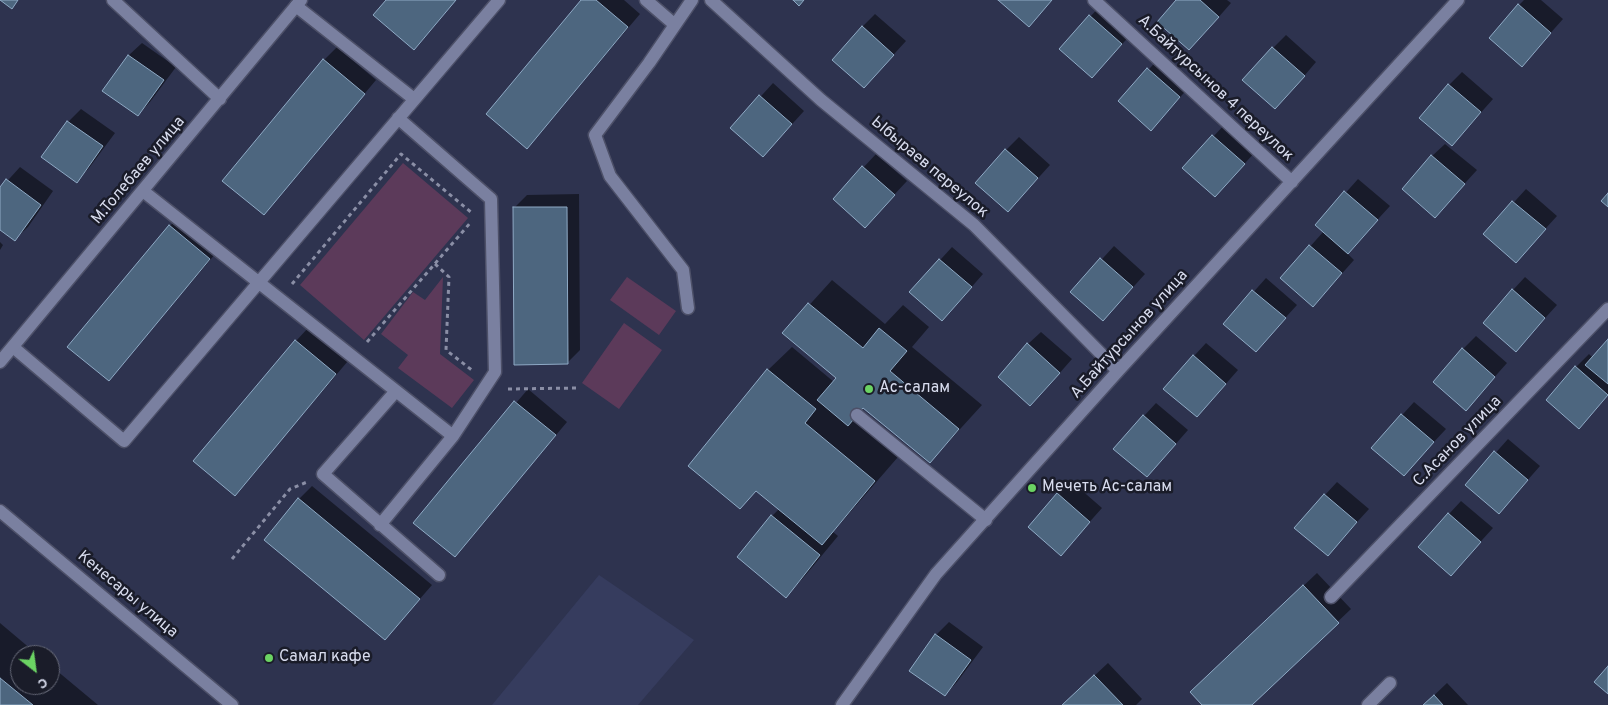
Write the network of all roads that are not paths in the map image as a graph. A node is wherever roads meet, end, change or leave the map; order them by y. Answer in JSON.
{"nodes":[{"id":1,"x":113,"y":0,"type":"edge"},
{"id":2,"x":499,"y":0,"type":"edge"},
{"id":3,"x":646,"y":0,"type":"edge"},
{"id":4,"x":692,"y":0,"type":"edge"},
{"id":5,"x":711,"y":0,"type":"edge"},
{"id":6,"x":1094,"y":0,"type":"edge"},
{"id":7,"x":1458,"y":0,"type":"edge"},
{"id":8,"x":299,"y":3,"type":"edge"},
{"id":9,"x":675,"y":25,"type":"junction"},
{"id":10,"x":220,"y":99,"type":"junction"},
{"id":11,"x":414,"y":99,"type":"junction"},
{"id":12,"x":398,"y":118,"type":"junction"},
{"id":13,"x":1292,"y":182,"type":"junction"},
{"id":14,"x":143,"y":191,"type":"junction"},
{"id":15,"x":259,"y":282,"type":"junction"},
{"id":16,"x":688,"y":308,"type":"dead end"},
{"id":17,"x":1608,"y":309,"type":"edge"},
{"id":18,"x":13,"y":347,"type":"junction"},
{"id":19,"x":0,"y":362,"type":"edge"},
{"id":20,"x":1118,"y":371,"type":"junction"},
{"id":21,"x":396,"y":391,"type":"junction"},
{"id":22,"x":857,"y":415,"type":"dead end"},
{"id":23,"x":453,"y":436,"type":"junction"},
{"id":24,"x":0,"y":511,"type":"edge"},
{"id":25,"x":986,"y":520,"type":"junction"},
{"id":26,"x":380,"y":525,"type":"junction"},
{"id":27,"x":439,"y":575,"type":"dead end"},
{"id":28,"x":1331,"y":597,"type":"dead end"},
{"id":29,"x":1390,"y":683,"type":"dead end"},
{"id":30,"x":232,"y":705,"type":"edge"},
{"id":31,"x":842,"y":705,"type":"edge"},
{"id":32,"x":1368,"y":705,"type":"edge"}],
"edges":[{"from":1,"to":10,"type":"street"},
{"from":2,"to":11,"type":"street"},
{"from":3,"to":9,"type":"street"},
{"from":4,"to":9,"type":"street"},
{"from":5,"to":20,"type":"street","name":"Ыбыраев переулок"},
{"from":6,"to":13,"type":"street","name":"А.Байтурсынов 4 переулок"},
{"from":7,"to":13,"type":"street","name":"А.Байтурсынов улица"},
{"from":8,"to":10,"type":"street","name":"М.Толебаев улица"},
{"from":8,"to":11,"type":"street"},
{"from":9,"to":16,"type":"street"},
{"from":10,"to":14,"type":"street","name":"М.Толебаев улица"},
{"from":11,"to":12,"type":"street"},
{"from":12,"to":15,"type":"street"},
{"from":12,"to":23,"type":"street"},
{"from":13,"to":20,"type":"street","name":"А.Байтурсынов улица"},
{"from":14,"to":15,"type":"street"},
{"from":14,"to":18,"type":"street","name":"М.Толебаев улица"},
{"from":15,"to":18,"type":"street"},
{"from":15,"to":21,"type":"street"},
{"from":17,"to":28,"type":"street","name":"С.Асанов улица"},
{"from":18,"to":19,"type":"street","name":"М.Толебаев улица"},
{"from":20,"to":25,"type":"street","name":"А.Байтурсынов улица"},
{"from":21,"to":23,"type":"street"},
{"from":21,"to":26,"type":"street"},
{"from":22,"to":25,"type":"street"},
{"from":23,"to":26,"type":"street"},
{"from":24,"to":30,"type":"street","name":"Кенесары улица"},
{"from":25,"to":31,"type":"street","name":"А.Байтурсынов улица"},
{"from":26,"to":27,"type":"street"},
{"from":29,"to":32,"type":"street"}]}
